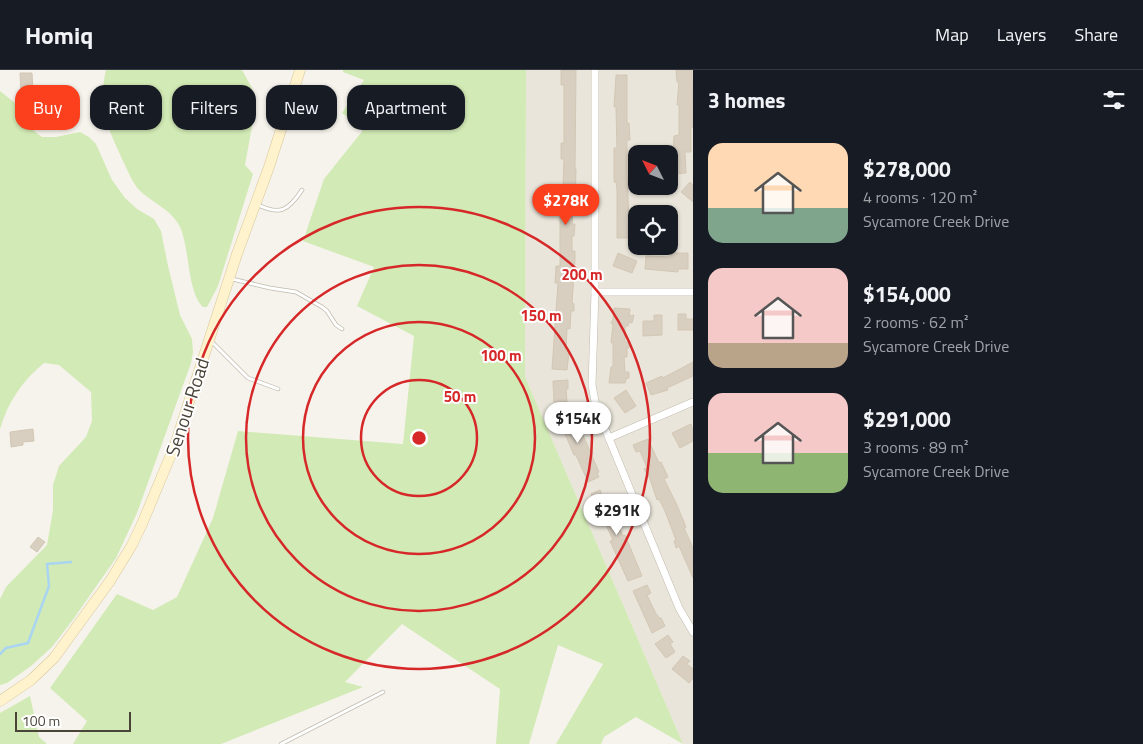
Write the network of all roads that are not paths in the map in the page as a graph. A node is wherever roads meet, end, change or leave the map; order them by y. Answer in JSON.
{"nodes":[{"id":1,"x":300,"y":70,"type":"edge"},
{"id":2,"x":595,"y":70,"type":"edge"},
{"id":3,"x":302,"y":190,"type":"dead end"},
{"id":4,"x":256,"y":203,"type":"junction"},
{"id":5,"x":229,"y":278,"type":"junction"},
{"id":6,"x":595,"y":292,"type":"junction"},
{"id":7,"x":693,"y":292,"type":"edge"},
{"id":8,"x":342,"y":329,"type":"dead end"},
{"id":9,"x":208,"y":339,"type":"junction"},
{"id":10,"x":278,"y":389,"type":"dead end"},
{"id":11,"x":693,"y":402,"type":"edge"},
{"id":12,"x":609,"y":438,"type":"junction"},
{"id":13,"x":693,"y":632,"type":"edge"},
{"id":14,"x":383,"y":692,"type":"dead end"},
{"id":15,"x":0,"y":701,"type":"edge"},
{"id":16,"x":281,"y":744,"type":"edge"}],
"edges":[{"from":1,"to":4,"type":"street","name":"Senour Road"},
{"from":2,"to":6,"type":"street"},
{"from":3,"to":4,"type":"lane"},
{"from":4,"to":5,"type":"street","name":"Senour Road"},
{"from":5,"to":8,"type":"lane"},
{"from":5,"to":9,"type":"street","name":"Senour Road"},
{"from":6,"to":7,"type":"street"},
{"from":6,"to":12,"type":"street"},
{"from":9,"to":10,"type":"lane"},
{"from":9,"to":15,"type":"street","name":"Senour Road"},
{"from":11,"to":12,"type":"street"},
{"from":12,"to":13,"type":"street"},
{"from":14,"to":16,"type":"lane"}]}
